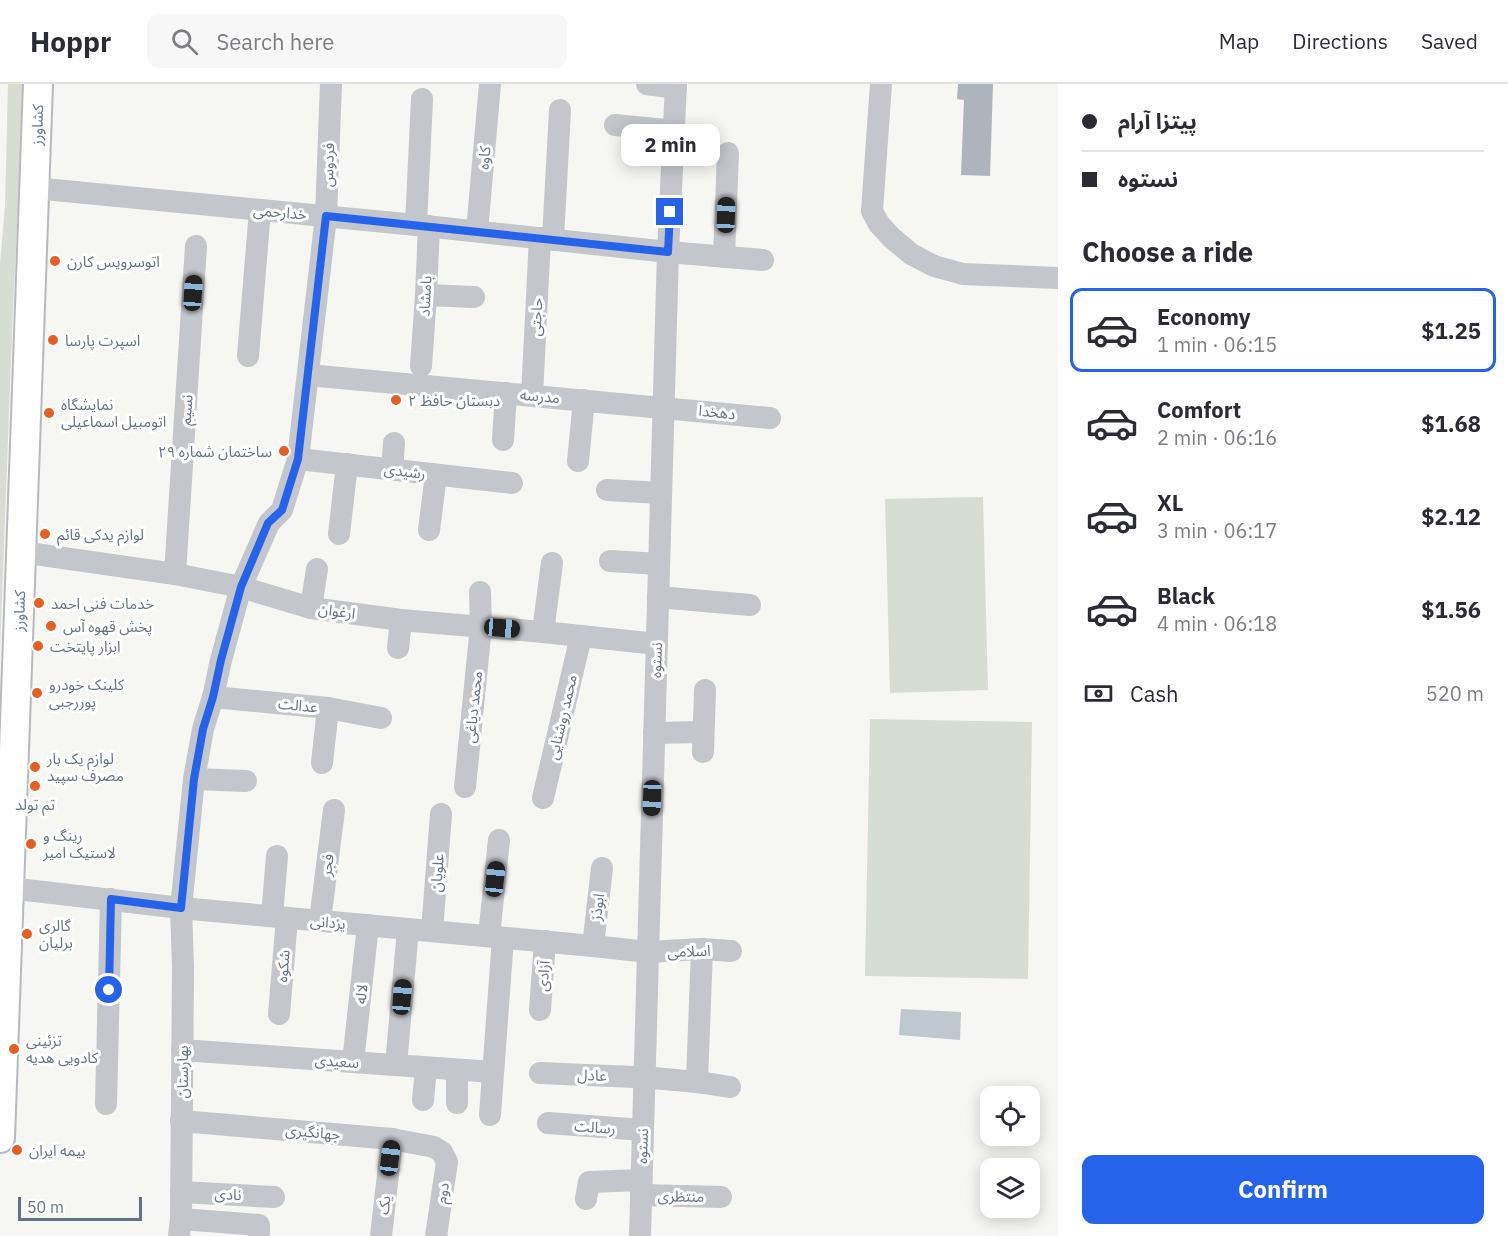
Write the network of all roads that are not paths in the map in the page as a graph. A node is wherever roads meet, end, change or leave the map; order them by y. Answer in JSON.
{"nodes":[{"id":1,"x":38,"y":84,"type":"edge"},
{"id":2,"x":331,"y":84,"type":"edge"},
{"id":3,"x":490,"y":84,"type":"edge"},
{"id":4,"x":647,"y":84,"type":"edge"},
{"id":5,"x":881,"y":84,"type":"edge"},
{"id":6,"x":676,"y":86,"type":"edge"},
{"id":7,"x":422,"y":99,"type":"dead end"},
{"id":8,"x":560,"y":110,"type":"dead end"},
{"id":9,"x":615,"y":125,"type":"dead end"},
{"id":10,"x":675,"y":132,"type":"junction"},
{"id":11,"x":728,"y":153,"type":"dead end"},
{"id":12,"x":34,"y":188,"type":"junction"},
{"id":13,"x":260,"y":210,"type":"junction"},
{"id":14,"x":326,"y":216,"type":"junction"},
{"id":15,"x":422,"y":225,"type":"junction"},
{"id":16,"x":477,"y":231,"type":"junction"},
{"id":17,"x":547,"y":239,"type":"junction"},
{"id":18,"x":196,"y":246,"type":"dead end"},
{"id":19,"x":668,"y":252,"type":"junction"},
{"id":20,"x":724,"y":257,"type":"junction"},
{"id":21,"x":764,"y":260,"type":"dead end"},
{"id":22,"x":1058,"y":278,"type":"edge"},
{"id":23,"x":426,"y":295,"type":"junction"},
{"id":24,"x":474,"y":297,"type":"dead end"},
{"id":25,"x":248,"y":356,"type":"dead end"},
{"id":26,"x":421,"y":366,"type":"dead end"},
{"id":27,"x":308,"y":375,"type":"junction"},
{"id":28,"x":506,"y":393,"type":"junction"},
{"id":29,"x":532,"y":395,"type":"junction"},
{"id":30,"x":584,"y":400,"type":"junction"},
{"id":31,"x":663,"y":407,"type":"junction"},
{"id":32,"x":770,"y":418,"type":"dead end"},
{"id":33,"x":503,"y":440,"type":"dead end"},
{"id":34,"x":394,"y":443,"type":"dead end"},
{"id":35,"x":298,"y":459,"type":"junction"},
{"id":36,"x":578,"y":461,"type":"dead end"},
{"id":37,"x":347,"y":464,"type":"junction"},
{"id":38,"x":392,"y":470,"type":"junction"},
{"id":39,"x":436,"y":475,"type":"junction"},
{"id":40,"x":512,"y":483,"type":"dead end"},
{"id":41,"x":607,"y":490,"type":"dead end"},
{"id":42,"x":661,"y":493,"type":"junction"},
{"id":43,"x":429,"y":530,"type":"dead end"},
{"id":44,"x":339,"y":534,"type":"dead end"},
{"id":45,"x":21,"y":552,"type":"junction"},
{"id":46,"x":610,"y":561,"type":"dead end"},
{"id":47,"x":552,"y":563,"type":"dead end"},
{"id":48,"x":659,"y":564,"type":"junction"},
{"id":49,"x":316,"y":569,"type":"dead end"},
{"id":50,"x":175,"y":574,"type":"junction"},
{"id":51,"x":241,"y":587,"type":"junction"},
{"id":52,"x":480,"y":592,"type":"dead end"},
{"id":53,"x":658,"y":597,"type":"junction"},
{"id":54,"x":750,"y":605,"type":"dead end"},
{"id":55,"x":311,"y":608,"type":"junction"},
{"id":56,"x":401,"y":620,"type":"junction"},
{"id":57,"x":481,"y":626,"type":"junction"},
{"id":58,"x":543,"y":632,"type":"junction"},
{"id":59,"x":581,"y":636,"type":"junction"},
{"id":60,"x":657,"y":644,"type":"junction"},
{"id":61,"x":398,"y":648,"type":"dead end"},
{"id":62,"x":705,"y":690,"type":"dead end"},
{"id":63,"x":213,"y":697,"type":"junction"},
{"id":64,"x":328,"y":708,"type":"junction"},
{"id":65,"x":381,"y":718,"type":"dead end"},
{"id":66,"x":654,"y":732,"type":"junction"},
{"id":67,"x":322,"y":764,"type":"dead end"},
{"id":68,"x":194,"y":779,"type":"junction"},
{"id":69,"x":246,"y":781,"type":"dead end"},
{"id":70,"x":465,"y":788,"type":"dead end"},
{"id":71,"x":543,"y":798,"type":"dead end"},
{"id":72,"x":334,"y":810,"type":"dead end"},
{"id":73,"x":441,"y":814,"type":"dead end"},
{"id":74,"x":498,"y":840,"type":"dead end"},
{"id":75,"x":277,"y":856,"type":"dead end"},
{"id":76,"x":602,"y":868,"type":"dead end"},
{"id":77,"x":9,"y":888,"type":"junction"},
{"id":78,"x":111,"y":899,"type":"junction"},
{"id":79,"x":181,"y":908,"type":"junction"},
{"id":80,"x":279,"y":917,"type":"junction"},
{"id":81,"x":320,"y":921,"type":"junction"},
{"id":82,"x":368,"y":925,"type":"junction"},
{"id":83,"x":408,"y":929,"type":"junction"},
{"id":84,"x":432,"y":931,"type":"junction"},
{"id":85,"x":496,"y":937,"type":"junction"},
{"id":86,"x":545,"y":941,"type":"junction"},
{"id":87,"x":592,"y":946,"type":"junction"},
{"id":88,"x":702,"y":949,"type":"junction"},
{"id":89,"x":731,"y":951,"type":"dead end"},
{"id":90,"x":648,"y":952,"type":"junction"},
{"id":91,"x":540,"y":1010,"type":"dead end"},
{"id":92,"x":279,"y":1014,"type":"dead end"},
{"id":93,"x":182,"y":1050,"type":"junction"},
{"id":94,"x":353,"y":1062,"type":"junction"},
{"id":95,"x":396,"y":1065,"type":"junction"},
{"id":96,"x":426,"y":1068,"type":"junction"},
{"id":97,"x":457,"y":1070,"type":"junction"},
{"id":98,"x":493,"y":1072,"type":"junction"},
{"id":99,"x":540,"y":1073,"type":"dead end"},
{"id":100,"x":644,"y":1077,"type":"junction"},
{"id":101,"x":697,"y":1081,"type":"junction"},
{"id":102,"x":730,"y":1087,"type":"dead end"},
{"id":103,"x":423,"y":1100,"type":"dead end"},
{"id":104,"x":457,"y":1102,"type":"dead end"},
{"id":105,"x":106,"y":1104,"type":"dead end"},
{"id":106,"x":490,"y":1115,"type":"dead end"},
{"id":107,"x":181,"y":1121,"type":"junction"},
{"id":108,"x":548,"y":1123,"type":"dead end"},
{"id":109,"x":643,"y":1130,"type":"junction"},
{"id":110,"x":0,"y":1138,"type":"edge"},
{"id":111,"x":392,"y":1139,"type":"junction"},
{"id":112,"x":442,"y":1152,"type":"joint"},
{"id":113,"x":641,"y":1188,"type":"junction"},
{"id":114,"x":181,"y":1192,"type":"junction"},
{"id":115,"x":274,"y":1197,"type":"dead end"},
{"id":116,"x":721,"y":1197,"type":"dead end"},
{"id":117,"x":586,"y":1199,"type":"dead end"},
{"id":118,"x":180,"y":1227,"type":"edge"},
{"id":119,"x":259,"y":1236,"type":"edge"},
{"id":120,"x":381,"y":1236,"type":"edge"},
{"id":121,"x":436,"y":1236,"type":"edge"},
{"id":122,"x":640,"y":1236,"type":"edge"}],
"edges":[{"from":1,"to":12,"type":"main road","name":"کشاورز"},
{"from":2,"to":14,"type":"street","name":"فردوس"},
{"from":3,"to":16,"type":"street","name":"کاوه"},
{"from":4,"to":6,"type":"street"},
{"from":5,"to":22,"type":"street"},
{"from":6,"to":10,"type":"street","name":"نستوه"},
{"from":7,"to":15,"type":"street","name":"بامشاد"},
{"from":8,"to":17,"type":"street","name":"حاجتی"},
{"from":9,"to":10,"type":"street"},
{"from":10,"to":19,"type":"street","name":"نستوه"},
{"from":11,"to":20,"type":"street"},
{"from":12,"to":13,"type":"street","name":"خدارحمی"},
{"from":12,"to":45,"type":"main road","name":"کشاورز"},
{"from":13,"to":14,"type":"street","name":"خدارحمی"},
{"from":13,"to":25,"type":"street"},
{"from":14,"to":15,"type":"street","name":"خدارحمی"},
{"from":14,"to":27,"type":"street","name":"فردوس"},
{"from":15,"to":16,"type":"street","name":"خدارحمی"},
{"from":15,"to":23,"type":"street","name":"بامشاد"},
{"from":16,"to":17,"type":"street","name":"خدارحمی"},
{"from":17,"to":19,"type":"street","name":"خدارحمی"},
{"from":17,"to":29,"type":"street","name":"حاجتی"},
{"from":18,"to":50,"type":"street","name":"نسیم"},
{"from":19,"to":20,"type":"street","name":"خدارحمی"},
{"from":19,"to":31,"type":"street","name":"نستوه"},
{"from":20,"to":21,"type":"street","name":"خدارحمی"},
{"from":23,"to":24,"type":"street"},
{"from":23,"to":26,"type":"street","name":"بامشاد"},
{"from":27,"to":28,"type":"street","name":"مدرسه"},
{"from":27,"to":35,"type":"street","name":"فردوس"},
{"from":28,"to":29,"type":"street","name":"مدرسه"},
{"from":28,"to":33,"type":"street"},
{"from":29,"to":30,"type":"street","name":"مدرسه"},
{"from":30,"to":31,"type":"street","name":"مدرسه"},
{"from":30,"to":36,"type":"street"},
{"from":31,"to":32,"type":"street","name":"دهخدا"},
{"from":31,"to":42,"type":"street","name":"نستوه"},
{"from":34,"to":38,"type":"street"},
{"from":35,"to":37,"type":"street","name":"رشیدی"},
{"from":35,"to":51,"type":"street","name":"فردوس"},
{"from":37,"to":38,"type":"street","name":"رشیدی"},
{"from":37,"to":44,"type":"street"},
{"from":38,"to":39,"type":"street","name":"رشیدی"},
{"from":39,"to":40,"type":"street","name":"رشیدی"},
{"from":39,"to":43,"type":"street"},
{"from":41,"to":42,"type":"street"},
{"from":42,"to":48,"type":"street","name":"نستوه"},
{"from":45,"to":50,"type":"street","name":"ارغوان"},
{"from":45,"to":77,"type":"main road","name":"کشاورز"},
{"from":46,"to":48,"type":"street"},
{"from":47,"to":58,"type":"street"},
{"from":48,"to":53,"type":"street","name":"نستوه"},
{"from":49,"to":55,"type":"street"},
{"from":50,"to":51,"type":"street","name":"ارغوان"},
{"from":51,"to":55,"type":"street","name":"ارغوان"},
{"from":51,"to":63,"type":"street","name":"فردوس"},
{"from":52,"to":57,"type":"street","name":"محمد دیاغی"},
{"from":53,"to":54,"type":"street"},
{"from":53,"to":60,"type":"street","name":"نستوه"},
{"from":55,"to":56,"type":"street","name":"ارغوان"},
{"from":56,"to":57,"type":"street","name":"ارغوان"},
{"from":56,"to":61,"type":"street"},
{"from":57,"to":58,"type":"street","name":"ارغوان"},
{"from":57,"to":70,"type":"street","name":"محمد دیاغی"},
{"from":58,"to":59,"type":"street","name":"ارغوان"},
{"from":59,"to":60,"type":"street","name":"ارغوان"},
{"from":59,"to":71,"type":"street","name":"محمد روشنایی"},
{"from":60,"to":66,"type":"street","name":"نستوه"},
{"from":62,"to":66,"type":"street"},
{"from":63,"to":64,"type":"street","name":"عدالت"},
{"from":63,"to":68,"type":"street","name":"فردوس"},
{"from":64,"to":65,"type":"street"},
{"from":64,"to":67,"type":"street","name":"عدالت"},
{"from":66,"to":90,"type":"street","name":"نستوه"},
{"from":68,"to":69,"type":"street"},
{"from":68,"to":79,"type":"street","name":"فردوس"},
{"from":72,"to":81,"type":"street","name":"فجر"},
{"from":73,"to":84,"type":"street","name":"علویان"},
{"from":74,"to":85,"type":"street"},
{"from":75,"to":80,"type":"street","name":"شکوه"},
{"from":76,"to":87,"type":"street","name":"ابوذز"},
{"from":77,"to":78,"type":"street","name":"یزدانی"},
{"from":77,"to":110,"type":"main road","name":"کشاورز"},
{"from":78,"to":79,"type":"street","name":"یزدانی"},
{"from":78,"to":105,"type":"street"},
{"from":79,"to":80,"type":"street","name":"یزدانی"},
{"from":79,"to":93,"type":"street","name":"بهارستان"},
{"from":80,"to":81,"type":"street","name":"یزدانی"},
{"from":80,"to":92,"type":"street","name":"شکوه"},
{"from":81,"to":82,"type":"street","name":"یزدانی"},
{"from":82,"to":83,"type":"street","name":"یزدانی"},
{"from":82,"to":94,"type":"street","name":"لاله"},
{"from":83,"to":84,"type":"street","name":"یزدانی"},
{"from":83,"to":95,"type":"street"},
{"from":84,"to":85,"type":"street","name":"یزدانی"},
{"from":85,"to":86,"type":"street","name":"یزدانی"},
{"from":85,"to":98,"type":"street"},
{"from":86,"to":87,"type":"street","name":"یزدانی"},
{"from":86,"to":91,"type":"street","name":"آزادی"},
{"from":87,"to":90,"type":"street","name":"یزدانی"},
{"from":88,"to":89,"type":"street","name":"اسلامی"},
{"from":88,"to":90,"type":"street","name":"اسلامی"},
{"from":88,"to":101,"type":"street"},
{"from":90,"to":100,"type":"street","name":"نستوه"},
{"from":93,"to":94,"type":"street","name":"سعیدی"},
{"from":93,"to":107,"type":"street","name":"بهارستان"},
{"from":94,"to":95,"type":"street","name":"سعیدی"},
{"from":95,"to":96,"type":"street","name":"سعیدی"},
{"from":96,"to":97,"type":"street","name":"سعیدی"},
{"from":96,"to":103,"type":"street"},
{"from":97,"to":98,"type":"street","name":"سعیدی"},
{"from":97,"to":104,"type":"street"},
{"from":98,"to":106,"type":"street"},
{"from":99,"to":100,"type":"street","name":"عادل"},
{"from":100,"to":101,"type":"street","name":"عادل"},
{"from":100,"to":109,"type":"street","name":"نستوه"},
{"from":101,"to":102,"type":"street","name":"عادل"},
{"from":107,"to":111,"type":"street","name":"جهانگیری"},
{"from":107,"to":114,"type":"street","name":"بهارستان"},
{"from":108,"to":109,"type":"street","name":"رسالت"},
{"from":109,"to":113,"type":"street","name":"نستوه"},
{"from":111,"to":112,"type":"street","name":"جهانگیری"},
{"from":111,"to":120,"type":"street","name":"یک"},
{"from":112,"to":121,"type":"street","name":"دوم"},
{"from":113,"to":116,"type":"street","name":"منتظری"},
{"from":113,"to":117,"type":"street","name":"منتظری"},
{"from":113,"to":122,"type":"street","name":"نستوه"},
{"from":114,"to":115,"type":"street","name":"نادی"},
{"from":114,"to":118,"type":"street","name":"بهارستان"},
{"from":118,"to":119,"type":"street"}]}
